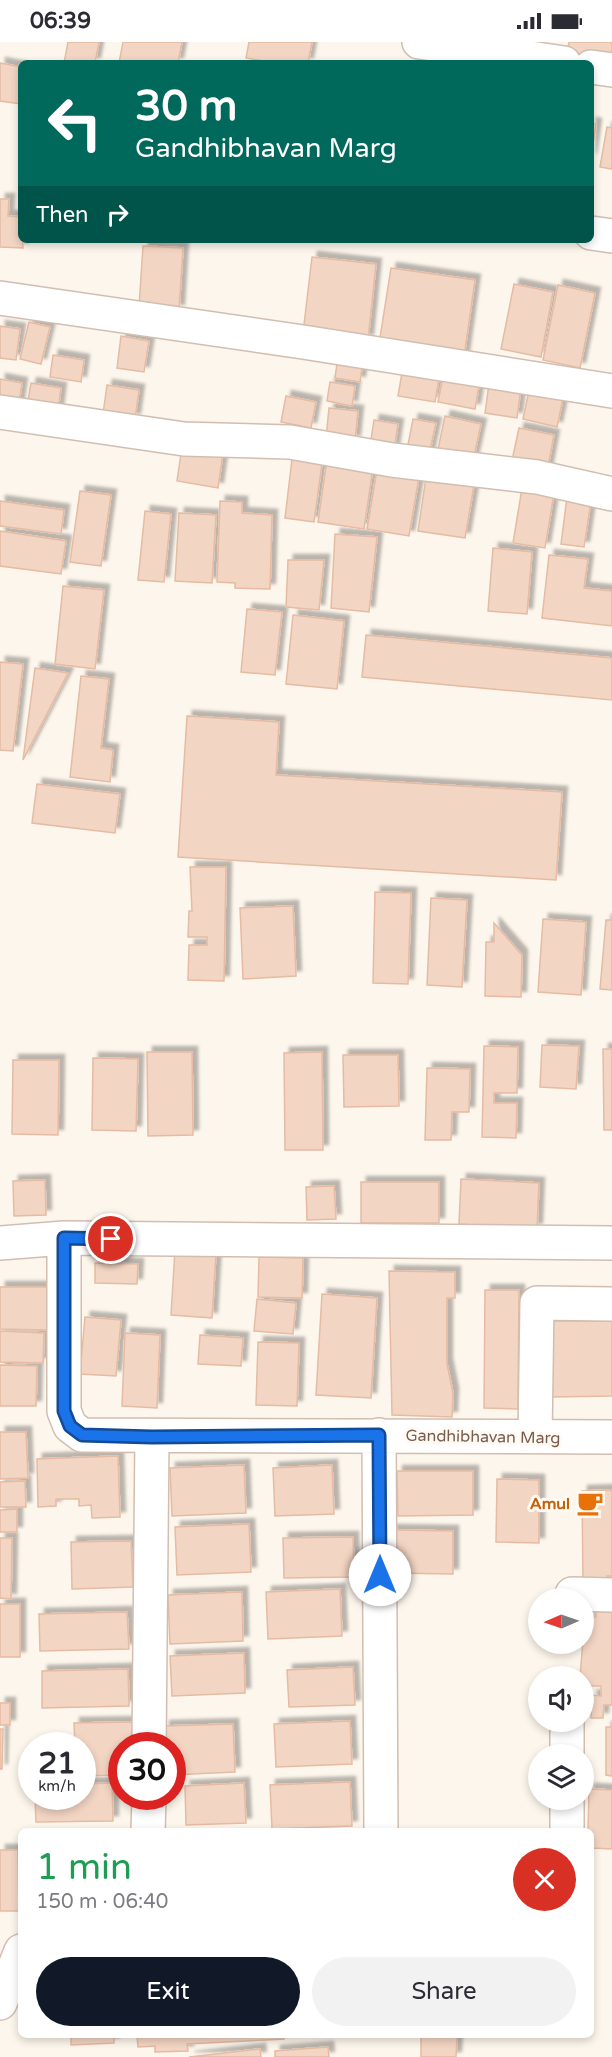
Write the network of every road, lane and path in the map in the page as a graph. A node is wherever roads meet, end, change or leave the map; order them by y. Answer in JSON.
{"nodes":[{"id":1,"x":419,"y":42,"type":"edge"},
{"id":2,"x":543,"y":60,"type":"edge"},
{"id":3,"x":594,"y":67,"type":"edge"},
{"id":4,"x":612,"y":70,"type":"edge"},
{"id":5,"x":594,"y":233,"type":"edge"},
{"id":6,"x":612,"y":236,"type":"edge"},
{"id":7,"x":0,"y":298,"type":"edge"},
{"id":8,"x":612,"y":391,"type":"edge"},
{"id":9,"x":0,"y":412,"type":"edge"},
{"id":10,"x":612,"y":494,"type":"edge"},
{"id":11,"x":64,"y":1238,"type":"junction"},
{"id":12,"x":0,"y":1243,"type":"edge"},
{"id":13,"x":612,"y":1243,"type":"edge"},
{"id":14,"x":612,"y":1304,"type":"edge"},
{"id":15,"x":379,"y":1435,"type":"junction"},
{"id":16,"x":536,"y":1436,"type":"junction"},
{"id":17,"x":152,"y":1437,"type":"junction"},
{"id":18,"x":612,"y":1437,"type":"edge"},
{"id":19,"x":594,"y":1595,"type":"edge"},
{"id":20,"x":612,"y":1595,"type":"edge"},
{"id":21,"x":149,"y":1732,"type":"edge"},
{"id":22,"x":148,"y":1810,"type":"edge"},
{"id":23,"x":567,"y":1810,"type":"edge"},
{"id":24,"x":148,"y":1828,"type":"edge"},
{"id":25,"x":381,"y":1828,"type":"edge"},
{"id":26,"x":567,"y":1828,"type":"edge"},
{"id":27,"x":18,"y":1958,"type":"edge"},
{"id":28,"x":0,"y":2003,"type":"edge"}],
"edges":[{"from":1,"to":2,"type":"street"},
{"from":3,"to":4,"type":"street"},
{"from":5,"to":6,"type":"street"},
{"from":7,"to":8,"type":"street"},
{"from":9,"to":10,"type":"street"},
{"from":11,"to":12,"type":"street"},
{"from":11,"to":13,"type":"street"},
{"from":11,"to":17,"type":"street","name":"Gandhibhavan Marg"},
{"from":14,"to":16,"type":"street"},
{"from":15,"to":16,"type":"street","name":"Gandhibhavan Marg"},
{"from":15,"to":17,"type":"street","name":"Gandhibhavan Marg"},
{"from":15,"to":25,"type":"street"},
{"from":16,"to":18,"type":"street","name":"Gandhibhavan Marg"},
{"from":17,"to":21,"type":"street"},
{"from":19,"to":20,"type":"street"},
{"from":22,"to":24,"type":"street"},
{"from":23,"to":26,"type":"street"},
{"from":27,"to":28,"type":"street"}]}
